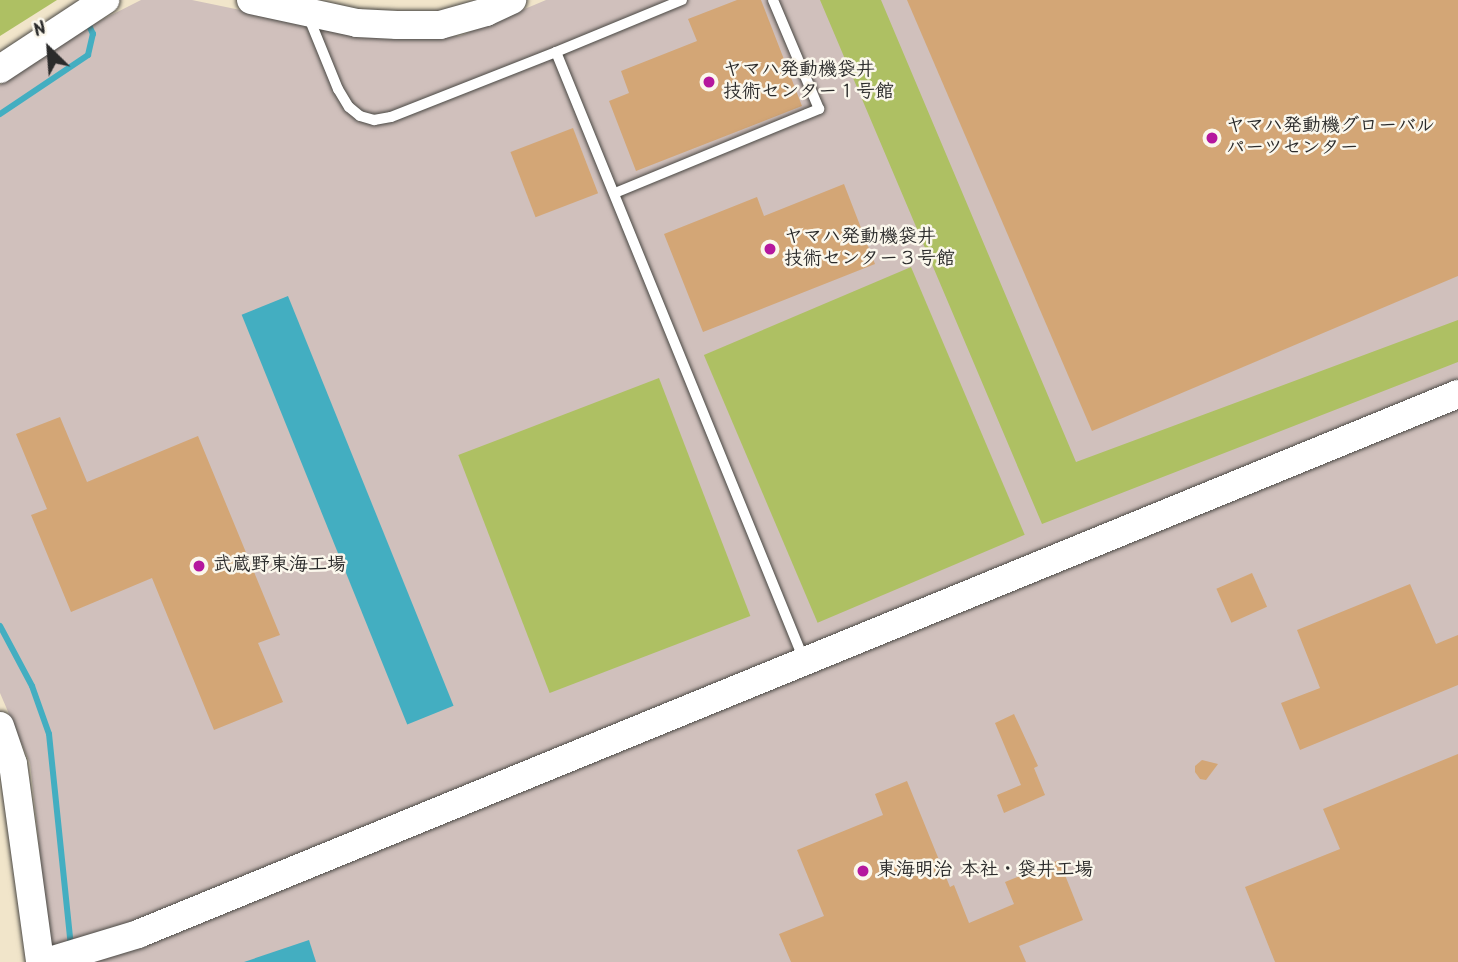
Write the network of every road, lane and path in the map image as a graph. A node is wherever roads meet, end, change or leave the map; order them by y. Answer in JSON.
{"nodes":[{"id":1,"x":105,"y":0,"type":"edge"},
{"id":2,"x":251,"y":0,"type":"edge"},
{"id":3,"x":512,"y":0,"type":"edge"},
{"id":4,"x":682,"y":0,"type":"edge"},
{"id":5,"x":773,"y":0,"type":"edge"},
{"id":6,"x":307,"y":12,"type":"junction"},
{"id":7,"x":556,"y":52,"type":"junction"},
{"id":8,"x":0,"y":69,"type":"edge"},
{"id":9,"x":615,"y":193,"type":"junction"},
{"id":10,"x":1458,"y":394,"type":"edge"},
{"id":11,"x":805,"y":661,"type":"junction"},
{"id":12,"x":0,"y":726,"type":"edge"},
{"id":13,"x":40,"y":962,"type":"edge"},
{"id":14,"x":46,"y":962,"type":"edge"}],
"edges":[{"from":1,"to":8,"type":"street"},
{"from":2,"to":6,"type":"street"},
{"from":3,"to":6,"type":"street"},
{"from":4,"to":7,"type":"lane"},
{"from":5,"to":9,"type":"lane"},
{"from":6,"to":7,"type":"lane"},
{"from":7,"to":9,"type":"lane"},
{"from":9,"to":11,"type":"lane"},
{"from":10,"to":11,"type":"street"},
{"from":11,"to":14,"type":"street"},
{"from":12,"to":13,"type":"street"}]}
